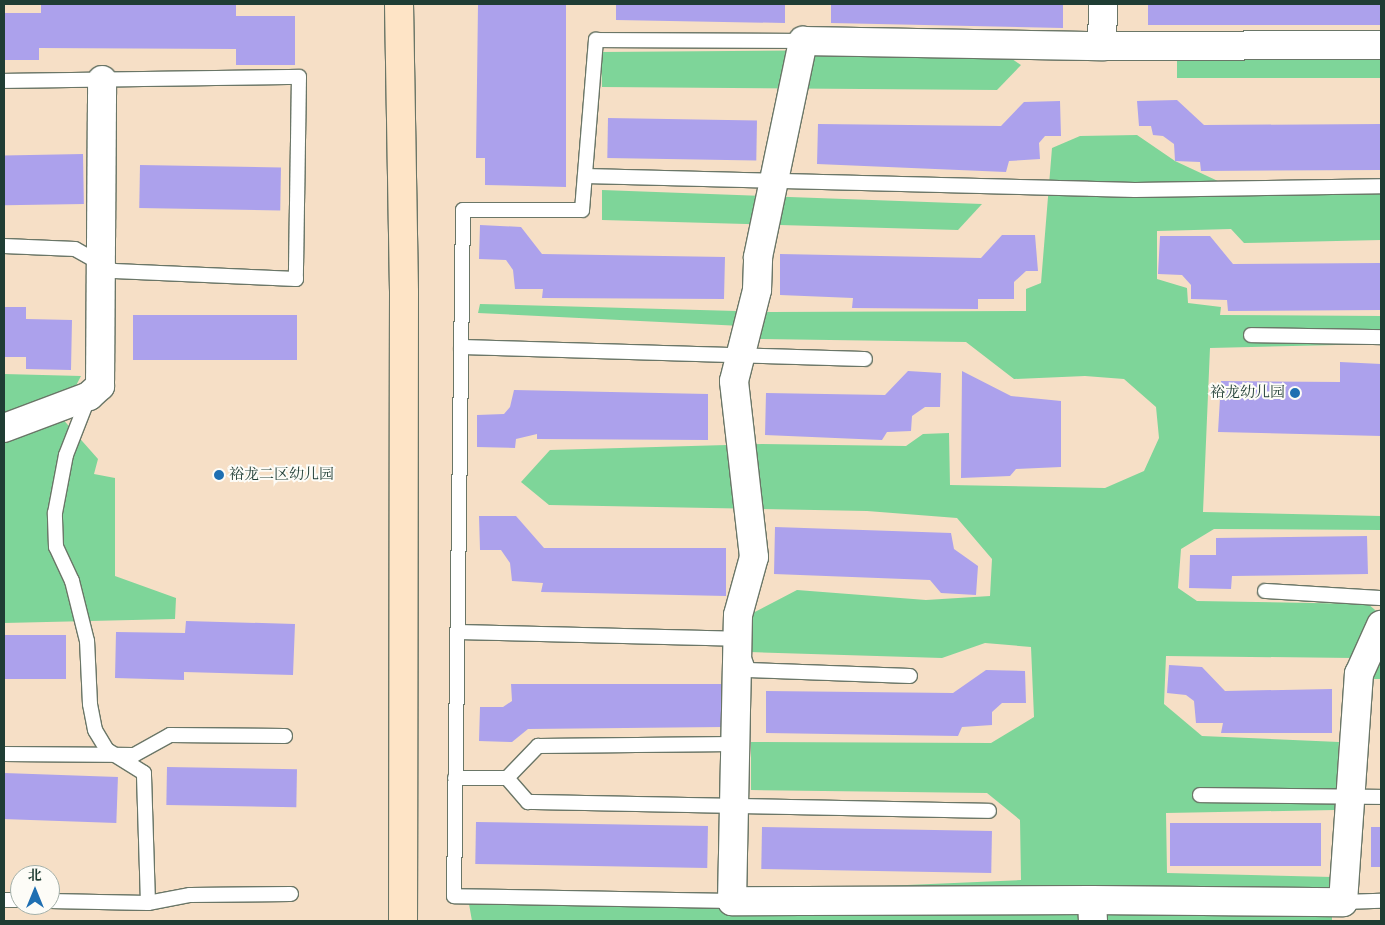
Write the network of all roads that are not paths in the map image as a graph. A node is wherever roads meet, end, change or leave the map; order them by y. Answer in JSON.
{"nodes":[{"id":1,"x":399,"y":4,"type":"edge"},
{"id":2,"x":1103,"y":4,"type":"edge"},
{"id":3,"x":803,"y":41,"type":"junction"},
{"id":4,"x":1381,"y":45,"type":"edge"},
{"id":5,"x":1102,"y":46,"type":"junction"},
{"id":6,"x":102,"y":80,"type":"junction"},
{"id":7,"x":4,"y":81,"type":"edge"},
{"id":8,"x":584,"y":176,"type":"junction"},
{"id":9,"x":776,"y":180,"type":"junction"},
{"id":10,"x":1381,"y":186,"type":"edge"},
{"id":11,"x":4,"y":246,"type":"edge"},
{"id":12,"x":101,"y":264,"type":"junction"},
{"id":13,"x":1251,"y":335,"type":"dead end"},
{"id":14,"x":1381,"y":337,"type":"edge"},
{"id":15,"x":461,"y":347,"type":"junction"},
{"id":16,"x":741,"y":355,"type":"junction"},
{"id":17,"x":865,"y":359,"type":"dead end"},
{"id":18,"x":89,"y":396,"type":"junction"},
{"id":19,"x":4,"y":428,"type":"edge"},
{"id":20,"x":1265,"y":591,"type":"dead end"},
{"id":21,"x":1381,"y":598,"type":"edge"},
{"id":22,"x":1381,"y":625,"type":"edge"},
{"id":23,"x":458,"y":632,"type":"junction"},
{"id":24,"x":737,"y":639,"type":"junction"},
{"id":25,"x":910,"y":676,"type":"dead end"},
{"id":26,"x":285,"y":736,"type":"dead end"},
{"id":27,"x":735,"y":744,"type":"junction"},
{"id":28,"x":4,"y":754,"type":"edge"},
{"id":29,"x":115,"y":755,"type":"junction"},
{"id":30,"x":455,"y":778,"type":"junction"},
{"id":31,"x":507,"y":778,"type":"junction"},
{"id":32,"x":1200,"y":795,"type":"dead end"},
{"id":33,"x":1350,"y":796,"type":"junction"},
{"id":34,"x":1381,"y":797,"type":"edge"},
{"id":35,"x":734,"y":806,"type":"junction"},
{"id":36,"x":989,"y":811,"type":"dead end"},
{"id":37,"x":291,"y":894,"type":"dead end"},
{"id":38,"x":60,"y":901,"type":"edge"},
{"id":39,"x":732,"y":901,"type":"junction"},
{"id":40,"x":1381,"y":901,"type":"edge"},
{"id":41,"x":148,"y":902,"type":"junction"},
{"id":42,"x":1343,"y":902,"type":"junction"},
{"id":43,"x":1093,"y":911,"type":"edge"},
{"id":44,"x":403,"y":921,"type":"edge"}],
"edges":[{"from":1,"to":44,"type":"street"},
{"from":2,"to":5,"type":"street"},
{"from":3,"to":5,"type":"street"},
{"from":3,"to":8,"type":"lane"},
{"from":3,"to":9,"type":"street"},
{"from":4,"to":5,"type":"street"},
{"from":6,"to":7,"type":"lane"},
{"from":6,"to":12,"type":"street"},
{"from":6,"to":12,"type":"lane"},
{"from":8,"to":9,"type":"lane"},
{"from":8,"to":15,"type":"lane"},
{"from":9,"to":10,"type":"lane"},
{"from":9,"to":16,"type":"street"},
{"from":11,"to":12,"type":"lane"},
{"from":12,"to":18,"type":"street"},
{"from":13,"to":14,"type":"lane"},
{"from":15,"to":16,"type":"lane"},
{"from":15,"to":23,"type":"lane"},
{"from":16,"to":17,"type":"lane"},
{"from":16,"to":24,"type":"street"},
{"from":18,"to":19,"type":"street"},
{"from":18,"to":29,"type":"lane"},
{"from":20,"to":21,"type":"lane"},
{"from":22,"to":33,"type":"street"},
{"from":23,"to":24,"type":"lane"},
{"from":23,"to":30,"type":"lane"},
{"from":24,"to":25,"type":"lane"},
{"from":24,"to":27,"type":"street"},
{"from":26,"to":29,"type":"lane"},
{"from":27,"to":31,"type":"lane"},
{"from":27,"to":35,"type":"street"},
{"from":28,"to":29,"type":"lane"},
{"from":29,"to":41,"type":"lane"},
{"from":30,"to":31,"type":"lane"},
{"from":30,"to":39,"type":"lane"},
{"from":31,"to":35,"type":"lane"},
{"from":32,"to":33,"type":"lane"},
{"from":33,"to":34,"type":"lane"},
{"from":33,"to":42,"type":"street"},
{"from":35,"to":36,"type":"lane"},
{"from":35,"to":39,"type":"street"},
{"from":37,"to":41,"type":"lane"},
{"from":38,"to":41,"type":"lane"},
{"from":39,"to":43,"type":"street"},
{"from":40,"to":42,"type":"lane"},
{"from":42,"to":43,"type":"street"}]}
